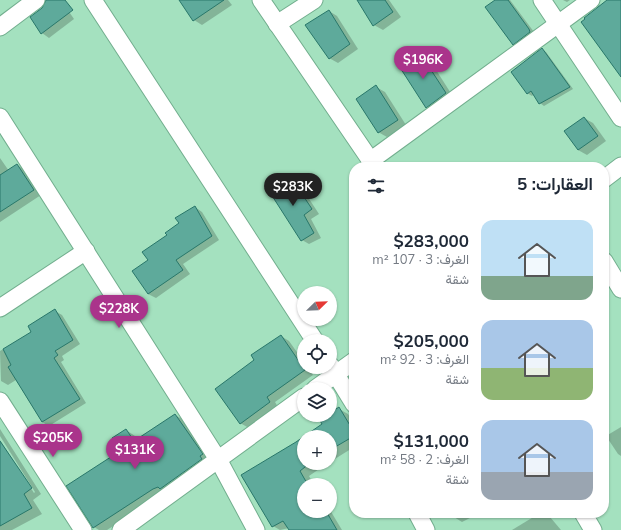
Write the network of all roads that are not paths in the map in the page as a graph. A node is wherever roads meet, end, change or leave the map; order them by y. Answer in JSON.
{"nodes":[{"id":1,"x":36,"y":0,"type":"edge"},
{"id":2,"x":93,"y":0,"type":"edge"},
{"id":3,"x":261,"y":0,"type":"edge"},
{"id":4,"x":314,"y":0,"type":"edge"},
{"id":5,"x":542,"y":0,"type":"edge"},
{"id":6,"x":591,"y":0,"type":"edge"},
{"id":7,"x":277,"y":24,"type":"junction"},
{"id":8,"x":558,"y":24,"type":"junction"},
{"id":9,"x":0,"y":27,"type":"edge"},
{"id":10,"x":0,"y":117,"type":"edge"},
{"id":11,"x":621,"y":118,"type":"edge"},
{"id":12,"x":371,"y":162,"type":"edge"},
{"id":13,"x":375,"y":162,"type":"edge"},
{"id":14,"x":621,"y":166,"type":"edge"},
{"id":15,"x":609,"y":175,"type":"edge"},
{"id":16,"x":86,"y":251,"type":"junction"},
{"id":17,"x":609,"y":269,"type":"edge"},
{"id":18,"x":621,"y":289,"type":"edge"},
{"id":19,"x":0,"y":308,"type":"edge"},
{"id":20,"x":310,"y":334,"type":"edge"},
{"id":21,"x":349,"y":363,"type":"edge"},
{"id":22,"x":337,"y":367,"type":"edge"},
{"id":23,"x":328,"y":374,"type":"edge"},
{"id":24,"x":336,"y":374,"type":"edge"},
{"id":25,"x":321,"y":382,"type":"edge"},
{"id":26,"x":349,"y":396,"type":"edge"},
{"id":27,"x":0,"y":401,"type":"edge"},
{"id":28,"x":297,"y":402,"type":"edge"},
{"id":29,"x":219,"y":461,"type":"junction"},
{"id":30,"x":420,"y":518,"type":"edge"},
{"id":31,"x":586,"y":518,"type":"edge"},
{"id":32,"x":82,"y":530,"type":"edge"},
{"id":33,"x":121,"y":530,"type":"edge"},
{"id":34,"x":256,"y":530,"type":"edge"},
{"id":35,"x":426,"y":530,"type":"edge"},
{"id":36,"x":593,"y":530,"type":"edge"}],
"edges":[{"from":1,"to":9,"type":"street"},
{"from":2,"to":20,"type":"street"},
{"from":3,"to":7,"type":"street"},
{"from":4,"to":7,"type":"street"},
{"from":5,"to":8,"type":"street"},
{"from":6,"to":8,"type":"street"},
{"from":7,"to":12,"type":"street"},
{"from":8,"to":11,"type":"street"},
{"from":8,"to":13,"type":"street"},
{"from":10,"to":16,"type":"street"},
{"from":14,"to":15,"type":"street"},
{"from":16,"to":19,"type":"street"},
{"from":16,"to":29,"type":"street"},
{"from":17,"to":18,"type":"street"},
{"from":21,"to":22,"type":"street"},
{"from":23,"to":25,"type":"street"},
{"from":24,"to":26,"type":"street"},
{"from":27,"to":32,"type":"street"},
{"from":28,"to":29,"type":"street"},
{"from":29,"to":33,"type":"street"},
{"from":29,"to":34,"type":"street"},
{"from":30,"to":35,"type":"street"},
{"from":31,"to":36,"type":"street"}]}
